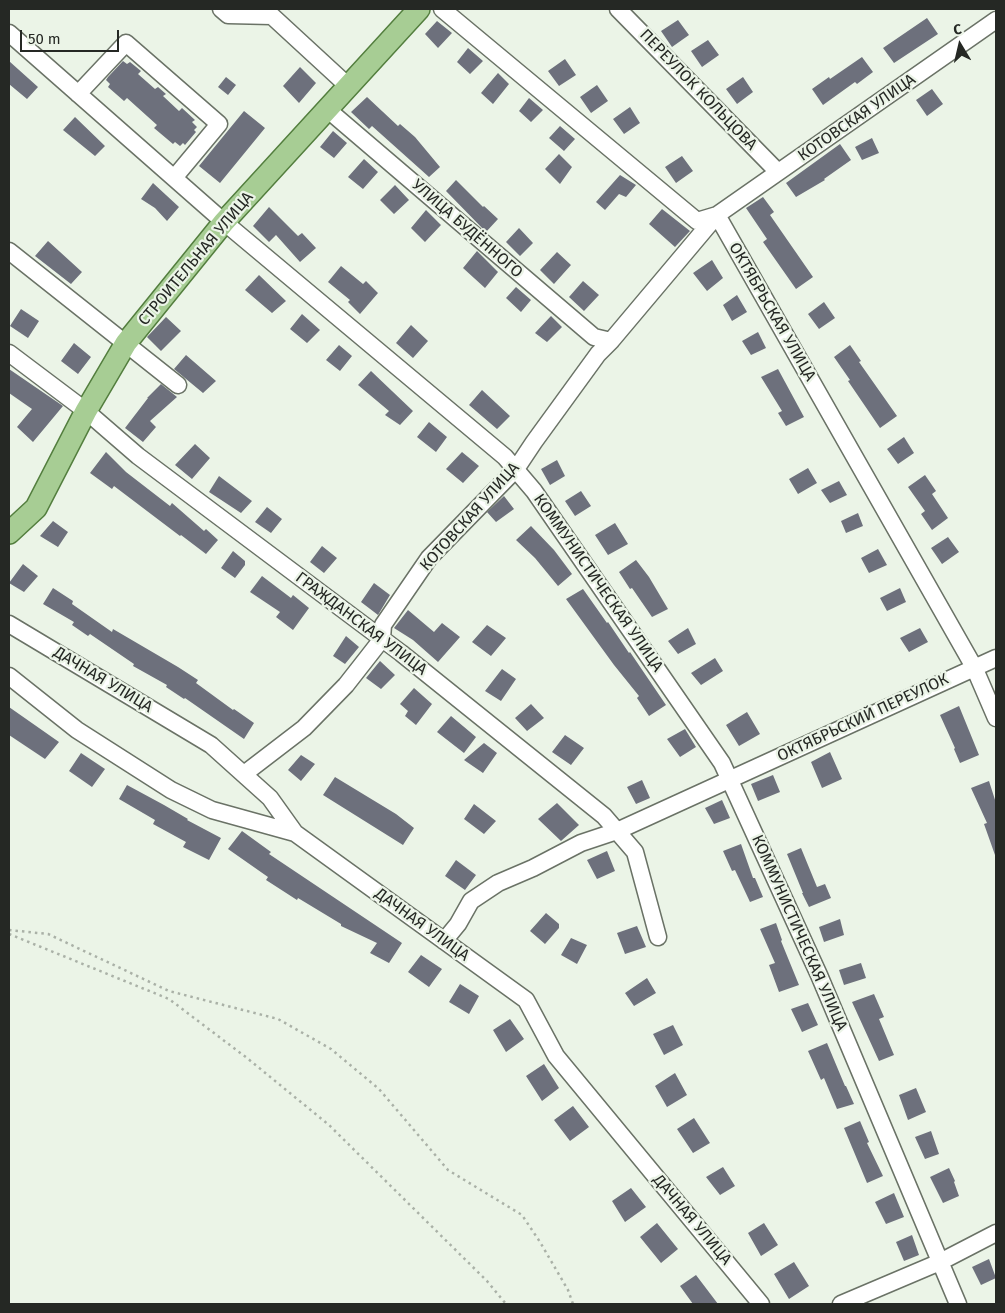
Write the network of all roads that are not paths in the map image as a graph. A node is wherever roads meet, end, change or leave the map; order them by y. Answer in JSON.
{"nodes":[{"id":1,"x":221,"y":9,"type":"edge"},
{"id":2,"x":419,"y":9,"type":"edge"},
{"id":3,"x":442,"y":9,"type":"edge"},
{"id":4,"x":618,"y":9,"type":"edge"},
{"id":5,"x":996,"y":20,"type":"edge"},
{"id":6,"x":9,"y":34,"type":"edge"},
{"id":7,"x":348,"y":86,"type":"junction"},
{"id":8,"x":78,"y":94,"type":"junction"},
{"id":9,"x":327,"y":109,"type":"junction"},
{"id":10,"x":778,"y":172,"type":"junction"},
{"id":11,"x":174,"y":178,"type":"junction"},
{"id":12,"x":717,"y":215,"type":"junction"},
{"id":13,"x":224,"y":222,"type":"junction"},
{"id":14,"x":9,"y":252,"type":"edge"},
{"id":15,"x":611,"y":341,"type":"junction"},
{"id":16,"x":126,"y":343,"type":"junction"},
{"id":17,"x":9,"y":353,"type":"edge"},
{"id":18,"x":178,"y":385,"type":"dead end"},
{"id":19,"x":86,"y":411,"type":"junction"},
{"id":20,"x":516,"y":469,"type":"junction"},
{"id":21,"x":9,"y":533,"type":"edge"},
{"id":22,"x":9,"y":624,"type":"edge"},
{"id":23,"x":382,"y":639,"type":"junction"},
{"id":24,"x":996,"y":658,"type":"edge"},
{"id":25,"x":974,"y":667,"type":"junction"},
{"id":26,"x":9,"y":676,"type":"edge"},
{"id":27,"x":996,"y":718,"type":"edge"},
{"id":28,"x":244,"y":774,"type":"junction"},
{"id":29,"x":729,"y":780,"type":"junction"},
{"id":30,"x":617,"y":831,"type":"junction"},
{"id":31,"x":294,"y":833,"type":"junction"},
{"id":32,"x":658,"y":937,"type":"dead end"},
{"id":33,"x":444,"y":941,"type":"junction"},
{"id":34,"x":996,"y":1233,"type":"edge"},
{"id":35,"x":940,"y":1262,"type":"junction"},
{"id":36,"x":761,"y":1304,"type":"edge"},
{"id":37,"x":841,"y":1304,"type":"edge"},
{"id":38,"x":958,"y":1304,"type":"edge"}],
"edges":[{"from":1,"to":7,"type":"street"},
{"from":2,"to":7,"type":"main road","name":"СТРОИТЕЛЬНАЯ УЛИЦА"},
{"from":3,"to":12,"type":"street"},
{"from":4,"to":10,"type":"street","name":"ПЕРЕУЛОК КОЛЬЦОВА"},
{"from":5,"to":10,"type":"street","name":"КОТОВСКАЯ УЛИЦА"},
{"from":6,"to":8,"type":"street","name":"КОММУНИСТИЧЕСКАЯ УЛИЦА"},
{"from":7,"to":9,"type":"main road","name":"СТРОИТЕЛЬНАЯ УЛИЦА"},
{"from":8,"to":11,"type":"street","name":"КОММУНИСТИЧЕСКАЯ УЛИЦА"},
{"from":8,"to":11,"type":"street"},
{"from":9,"to":13,"type":"main road","name":"СТРОИТЕЛЬНАЯ УЛИЦА"},
{"from":9,"to":15,"type":"street","name":"УЛИЦА БУДЁННОГО"},
{"from":10,"to":12,"type":"street","name":"КОТОВСКАЯ УЛИЦА"},
{"from":11,"to":13,"type":"street","name":"КОММУНИСТИЧЕСКАЯ УЛИЦА"},
{"from":12,"to":15,"type":"street","name":"КОТОВСКАЯ УЛИЦА"},
{"from":12,"to":25,"type":"street","name":"ОКТЯБРЬСКАЯ УЛИЦА"},
{"from":13,"to":16,"type":"main road","name":"СТРОИТЕЛЬНАЯ УЛИЦА"},
{"from":13,"to":20,"type":"street","name":"КОММУНИСТИЧЕСКАЯ УЛИЦА"},
{"from":14,"to":16,"type":"street"},
{"from":15,"to":20,"type":"street","name":"КОТОВСКАЯ УЛИЦА"},
{"from":16,"to":18,"type":"street"},
{"from":16,"to":19,"type":"main road","name":"СТРОИТЕЛЬНАЯ УЛИЦА"},
{"from":17,"to":19,"type":"street","name":"ГРАЖДАНСКАЯ УЛИЦА"},
{"from":19,"to":21,"type":"main road","name":"СТРОИТЕЛЬНАЯ УЛИЦА"},
{"from":19,"to":23,"type":"street","name":"ГРАЖДАНСКАЯ УЛИЦА"},
{"from":20,"to":23,"type":"street","name":"КОТОВСКАЯ УЛИЦА"},
{"from":20,"to":29,"type":"street","name":"КОММУНИСТИЧЕСКАЯ УЛИЦА"},
{"from":22,"to":28,"type":"street","name":"ДАЧНАЯ УЛИЦА"},
{"from":23,"to":28,"type":"street","name":"КОТОВСКАЯ УЛИЦА"},
{"from":23,"to":30,"type":"street","name":"ГРАЖДАНСКАЯ УЛИЦА"},
{"from":24,"to":25,"type":"street","name":"ОКТЯБРЬСКИЙ ПЕРЕУЛОК"},
{"from":25,"to":27,"type":"street","name":"ОКТЯБРЬСКАЯ УЛИЦА"},
{"from":25,"to":29,"type":"street","name":"ОКТЯБРЬСКИЙ ПЕРЕУЛОК"},
{"from":26,"to":31,"type":"street"},
{"from":28,"to":31,"type":"street","name":"ДАЧНАЯ УЛИЦА"},
{"from":29,"to":30,"type":"street","name":"ОКТЯБРЬСКИЙ ПЕРЕУЛОК"},
{"from":29,"to":35,"type":"street","name":"КОММУНИСТИЧЕСКАЯ УЛИЦА"},
{"from":30,"to":32,"type":"street","name":"ГРАЖДАНСКАЯ УЛИЦА"},
{"from":30,"to":33,"type":"street"},
{"from":31,"to":33,"type":"street","name":"ДАЧНАЯ УЛИЦА"},
{"from":33,"to":36,"type":"street","name":"ДАЧНАЯ УЛИЦА"},
{"from":34,"to":35,"type":"street"},
{"from":35,"to":37,"type":"street"},
{"from":35,"to":38,"type":"street","name":"КОММУНИСТИЧЕСКАЯ УЛИЦА"}]}
